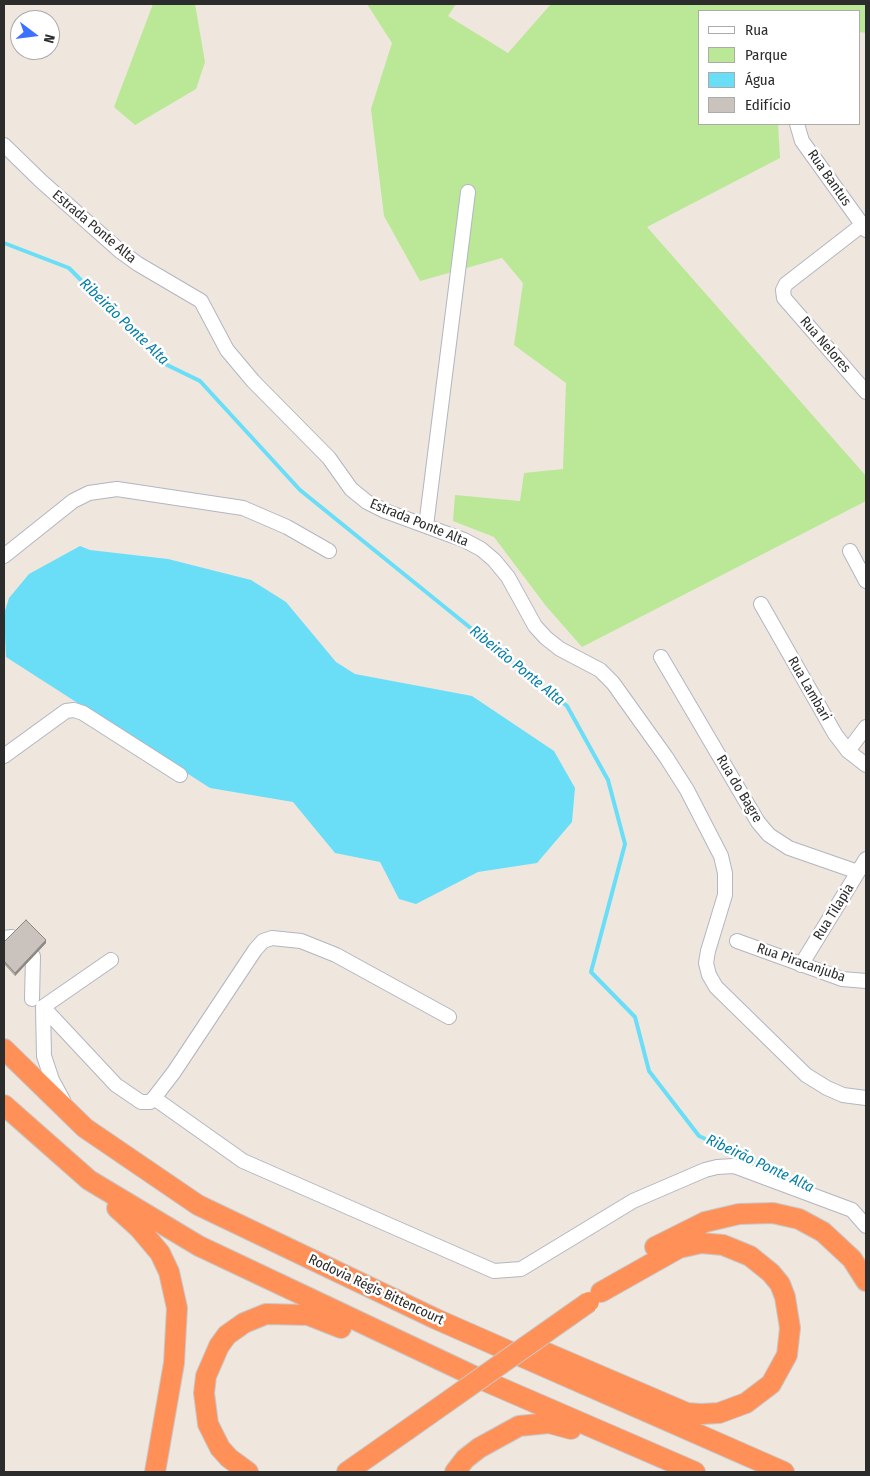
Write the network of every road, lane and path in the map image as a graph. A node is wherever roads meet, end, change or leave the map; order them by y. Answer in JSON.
{"nodes":[{"id":1,"x":797,"y":125,"type":"edge"},
{"id":2,"x":4,"y":145,"type":"edge"},
{"id":3,"x":468,"y":192,"type":"dead end"},
{"id":4,"x":864,"y":227,"type":"edge"},
{"id":5,"x":866,"y":392,"type":"edge"},
{"id":6,"x":426,"y":526,"type":"junction"},
{"id":7,"x":329,"y":551,"type":"dead end"},
{"id":8,"x":850,"y":551,"type":"dead end"},
{"id":9,"x":4,"y":556,"type":"edge"},
{"id":10,"x":866,"y":581,"type":"edge"},
{"id":11,"x":762,"y":604,"type":"dead end"},
{"id":12,"x":661,"y":657,"type":"dead end"},
{"id":13,"x":866,"y":727,"type":"edge"},
{"id":14,"x":848,"y":751,"type":"junction"},
{"id":15,"x":4,"y":756,"type":"edge"},
{"id":16,"x":866,"y":765,"type":"edge"},
{"id":17,"x":180,"y":775,"type":"dead end"},
{"id":18,"x":866,"y":859,"type":"edge"},
{"id":19,"x":858,"y":872,"type":"junction"},
{"id":20,"x":737,"y":941,"type":"dead end"},
{"id":21,"x":33,"y":956,"type":"edge"},
{"id":22,"x":111,"y":960,"type":"dead end"},
{"id":23,"x":801,"y":965,"type":"junction"},
{"id":24,"x":866,"y":981,"type":"edge"},
{"id":25,"x":38,"y":1003,"type":"junction"},
{"id":26,"x":449,"y":1017,"type":"dead end"},
{"id":27,"x":4,"y":1049,"type":"edge"},
{"id":28,"x":154,"y":1098,"type":"junction"},
{"id":29,"x":866,"y":1098,"type":"edge"},
{"id":30,"x":4,"y":1105,"type":"edge"},
{"id":31,"x":85,"y":1128,"type":"junction"},
{"id":32,"x":89,"y":1180,"type":"junction"},
{"id":33,"x":866,"y":1226,"type":"edge"},
{"id":34,"x":866,"y":1281,"type":"edge"},
{"id":35,"x":595,"y":1297,"type":"junction"},
{"id":36,"x":472,"y":1334,"type":"junction"},
{"id":37,"x":478,"y":1378,"type":"junction"},
{"id":38,"x":155,"y":1472,"type":"edge"},
{"id":39,"x":248,"y":1472,"type":"edge"},
{"id":40,"x":347,"y":1472,"type":"edge"},
{"id":41,"x":455,"y":1472,"type":"edge"},
{"id":42,"x":674,"y":1472,"type":"edge"},
{"id":43,"x":695,"y":1472,"type":"edge"},
{"id":44,"x":784,"y":1472,"type":"edge"}],
"edges":[{"from":1,"to":4,"type":"street","name":"Rua Bantus"},
{"from":2,"to":6,"type":"street","name":"Estrada Ponte Alta"},
{"from":3,"to":6,"type":"street"},
{"from":4,"to":5,"type":"street","name":"Rua Nelores"},
{"from":6,"to":29,"type":"street","name":"Estrada Ponte Alta"},
{"from":7,"to":9,"type":"street"},
{"from":8,"to":10,"type":"street"},
{"from":11,"to":14,"type":"street","name":"Rua Lambari"},
{"from":12,"to":19,"type":"street","name":"Rua do Bagre"},
{"from":13,"to":14,"type":"street"},
{"from":14,"to":16,"type":"street","name":"Rua Lambari"},
{"from":15,"to":17,"type":"street"},
{"from":18,"to":19,"type":"street","name":"Rua Tilapia"},
{"from":19,"to":23,"type":"street","name":"Rua Tilapia"},
{"from":20,"to":23,"type":"street","name":"Rua Piracanjuba"},
{"from":21,"to":25,"type":"street"},
{"from":22,"to":25,"type":"street"},
{"from":23,"to":24,"type":"street","name":"Rua Piracanjuba"},
{"from":25,"to":28,"type":"street"},
{"from":25,"to":31,"type":"street"},
{"from":26,"to":28,"type":"street"},
{"from":27,"to":31,"type":"highway","name":"Rodovia Régis Bittencourt"},
{"from":28,"to":33,"type":"street"},
{"from":30,"to":32,"type":"highway"},
{"from":31,"to":36,"type":"highway","name":"Rodovia Régis Bittencourt"},
{"from":32,"to":37,"type":"highway"},
{"from":32,"to":38,"type":"highway"},
{"from":34,"to":35,"type":"highway"},
{"from":35,"to":36,"type":"highway"},
{"from":35,"to":40,"type":"highway","bridge":true},
{"from":36,"to":44,"type":"highway","name":"Rodovia Régis Bittencourt"},
{"from":37,"to":39,"type":"highway"},
{"from":37,"to":43,"type":"highway"},
{"from":41,"to":42,"type":"highway"}]}
